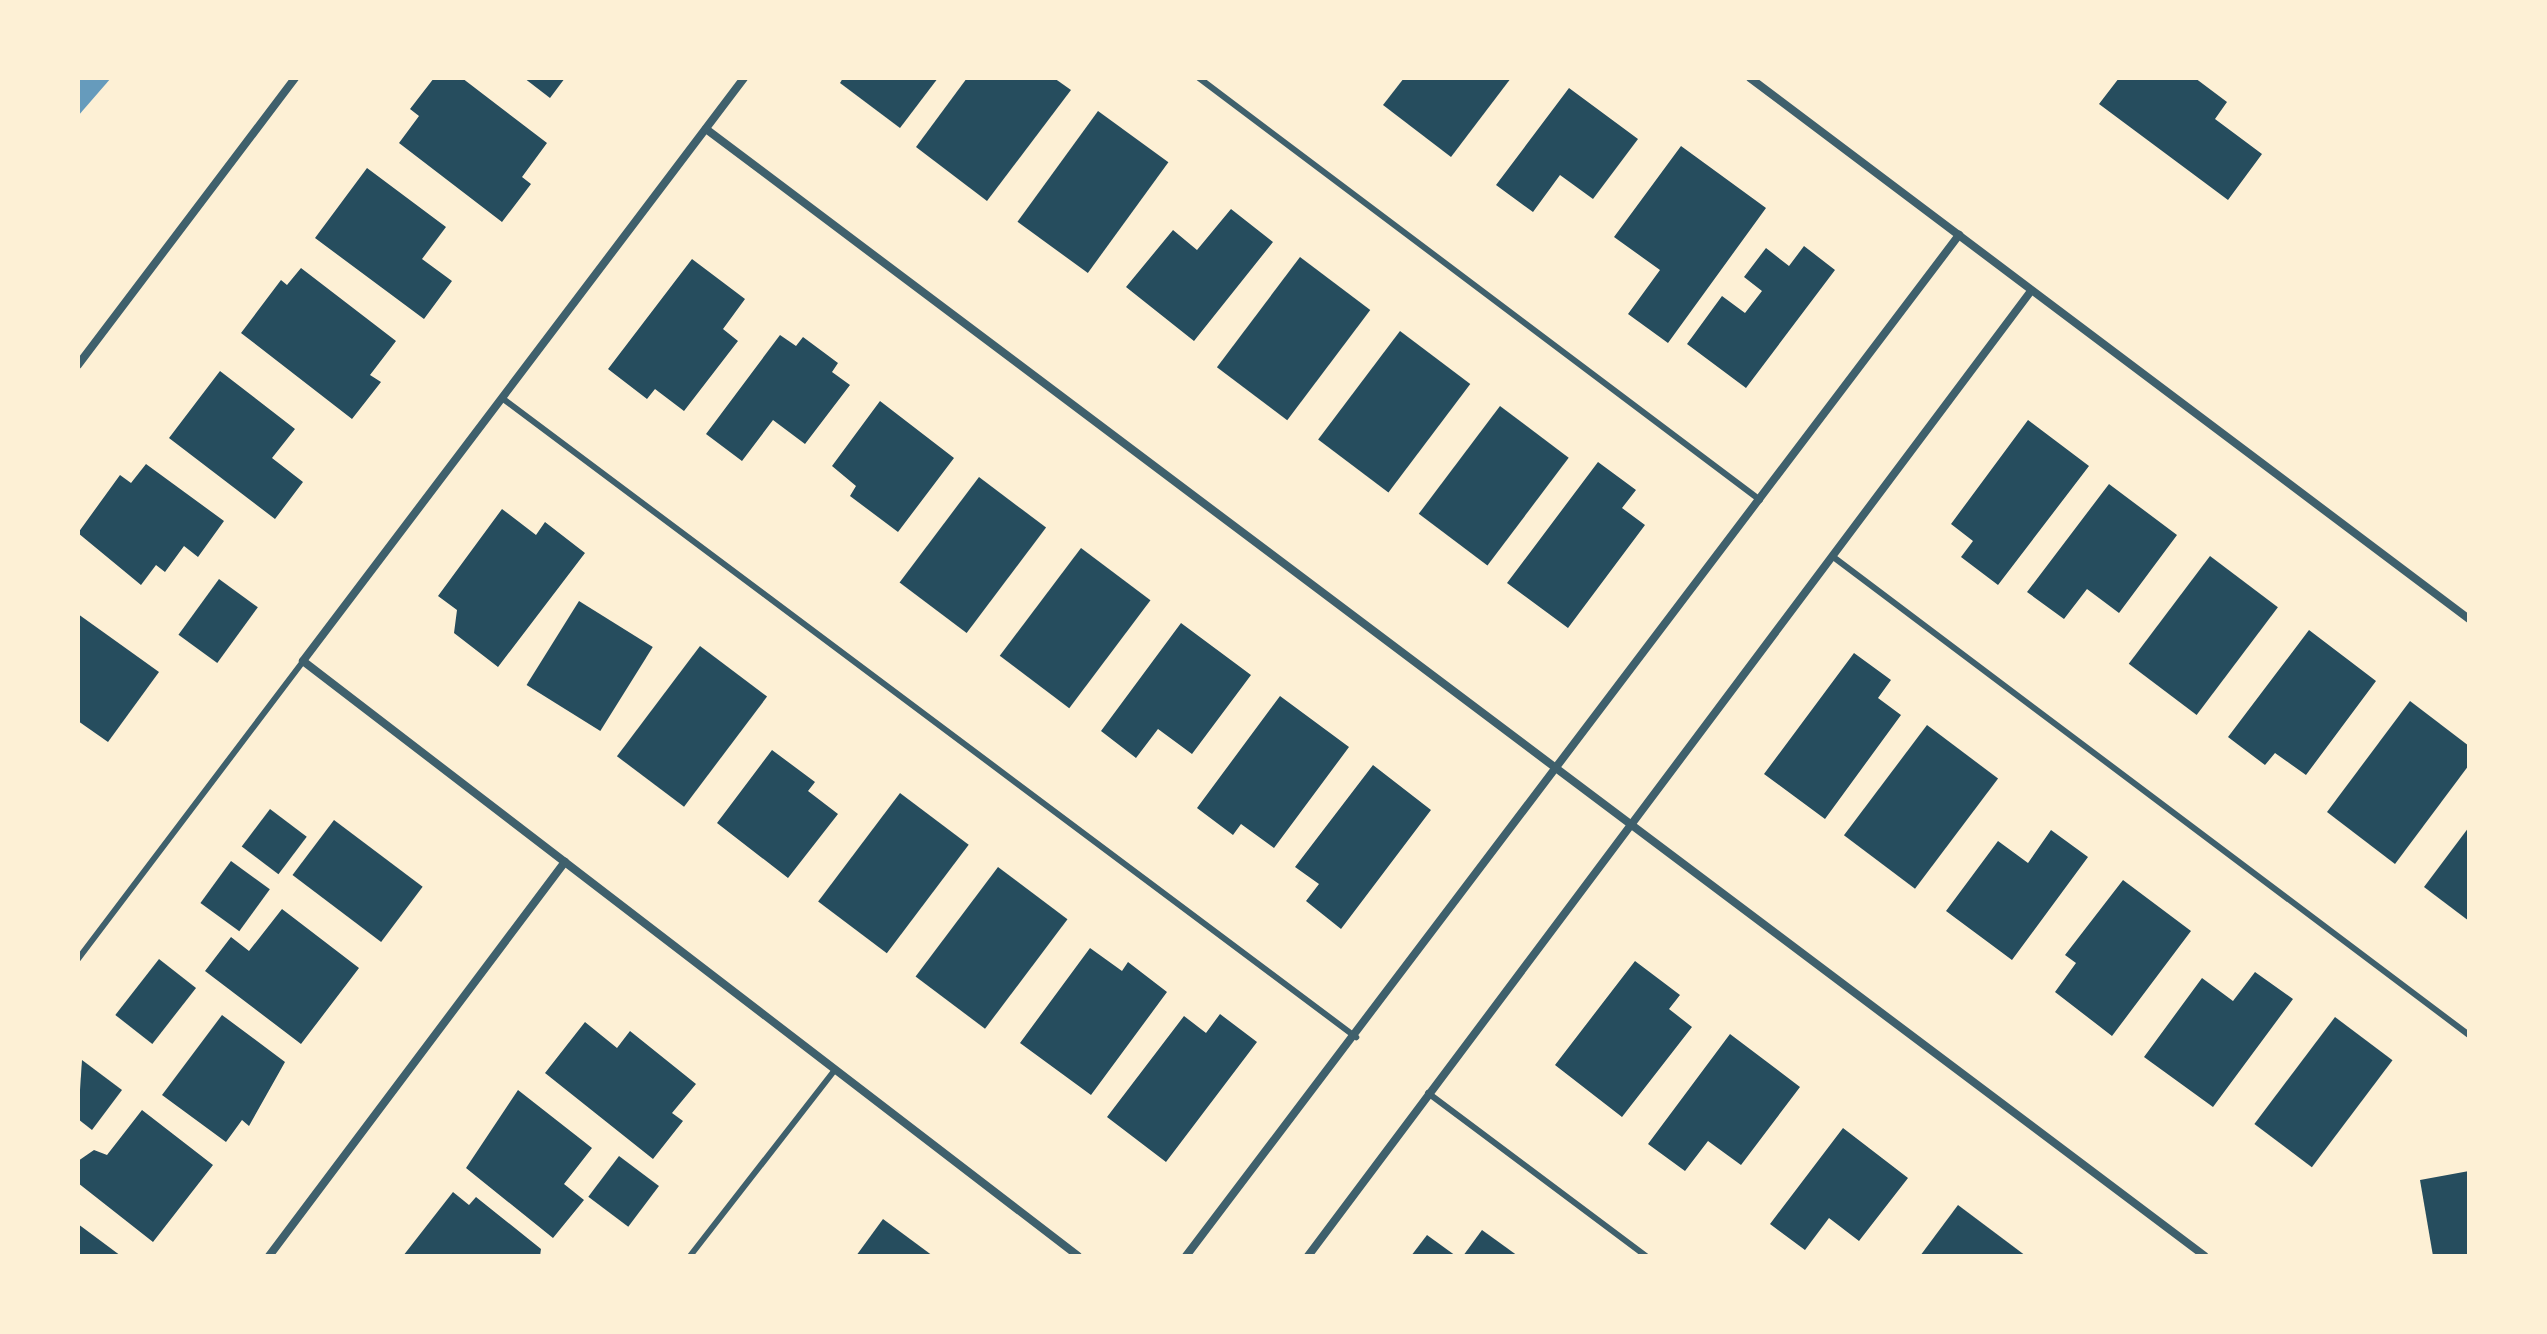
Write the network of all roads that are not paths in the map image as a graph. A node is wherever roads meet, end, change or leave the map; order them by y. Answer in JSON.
{"nodes":[{"id":1,"x":295,"y":78,"type":"edge"},
{"id":2,"x":744,"y":78,"type":"edge"},
{"id":3,"x":1199,"y":78,"type":"edge"},
{"id":4,"x":1750,"y":78,"type":"edge"},
{"id":5,"x":706,"y":129,"type":"junction"},
{"id":6,"x":1959,"y":235,"type":"junction"},
{"id":7,"x":2031,"y":291,"type":"junction"},
{"id":8,"x":78,"y":365,"type":"edge"},
{"id":9,"x":502,"y":398,"type":"junction"},
{"id":10,"x":1760,"y":500,"type":"junction"},
{"id":11,"x":1832,"y":556,"type":"junction"},
{"id":12,"x":2469,"y":619,"type":"edge"},
{"id":13,"x":303,"y":661,"type":"junction"},
{"id":14,"x":1558,"y":769,"type":"junction"},
{"id":15,"x":1631,"y":825,"type":"junction"},
{"id":16,"x":565,"y":862,"type":"junction"},
{"id":17,"x":78,"y":959,"type":"edge"},
{"id":18,"x":2469,"y":1035,"type":"edge"},
{"id":19,"x":1356,"y":1037,"type":"junction"},
{"id":20,"x":835,"y":1070,"type":"junction"},
{"id":21,"x":1428,"y":1093,"type":"junction"},
{"id":22,"x":269,"y":1256,"type":"edge"},
{"id":23,"x":690,"y":1256,"type":"edge"},
{"id":24,"x":1078,"y":1256,"type":"edge"},
{"id":25,"x":1186,"y":1256,"type":"edge"},
{"id":26,"x":1308,"y":1256,"type":"edge"},
{"id":27,"x":1646,"y":1256,"type":"edge"},
{"id":28,"x":2205,"y":1256,"type":"edge"}],
"edges":[{"from":1,"to":8,"type":"street"},
{"from":2,"to":5,"type":"street"},
{"from":3,"to":10,"type":"lane"},
{"from":4,"to":6,"type":"street"},
{"from":5,"to":9,"type":"street"},
{"from":5,"to":14,"type":"street"},
{"from":6,"to":7,"type":"street"},
{"from":6,"to":10,"type":"street"},
{"from":7,"to":11,"type":"street"},
{"from":7,"to":12,"type":"street"},
{"from":9,"to":13,"type":"street"},
{"from":9,"to":19,"type":"lane"},
{"from":10,"to":14,"type":"street"},
{"from":11,"to":15,"type":"street"},
{"from":11,"to":18,"type":"lane"},
{"from":13,"to":16,"type":"street"},
{"from":13,"to":17,"type":"lane"},
{"from":14,"to":15,"type":"street"},
{"from":14,"to":19,"type":"street"},
{"from":15,"to":21,"type":"street"},
{"from":15,"to":28,"type":"street"},
{"from":16,"to":20,"type":"street"},
{"from":16,"to":22,"type":"street"},
{"from":19,"to":25,"type":"street"},
{"from":20,"to":23,"type":"lane"},
{"from":20,"to":24,"type":"street"},
{"from":21,"to":26,"type":"street"},
{"from":21,"to":27,"type":"lane"}]}
